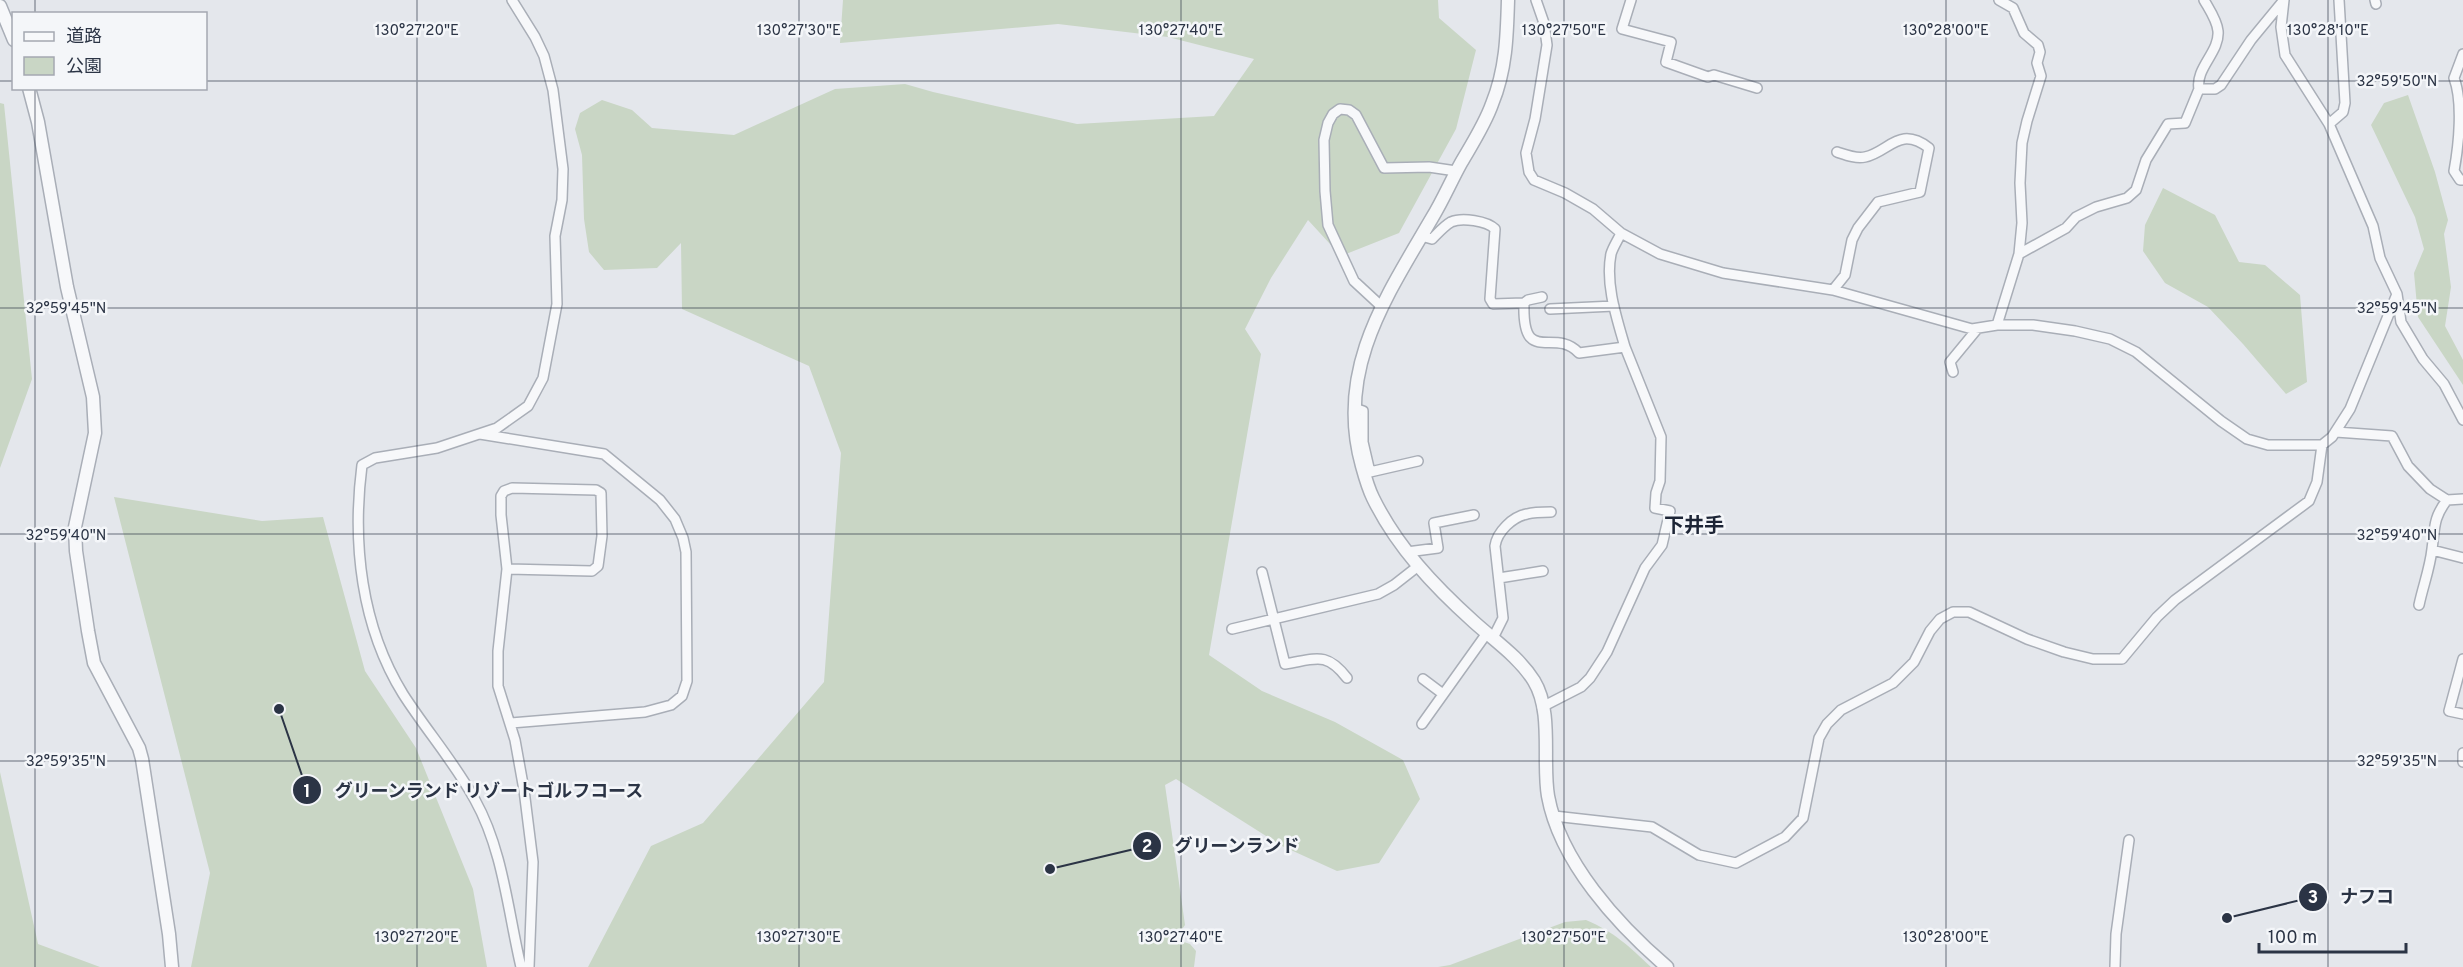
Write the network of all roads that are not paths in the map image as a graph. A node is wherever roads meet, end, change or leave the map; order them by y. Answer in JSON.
{"nodes":[{"id":1,"x":512,"y":0,"type":"edge"},
{"id":2,"x":1508,"y":0,"type":"edge"},
{"id":3,"x":1536,"y":0,"type":"edge"},
{"id":4,"x":1631,"y":0,"type":"edge"},
{"id":5,"x":1999,"y":0,"type":"edge"},
{"id":6,"x":2204,"y":0,"type":"edge"},
{"id":7,"x":2339,"y":0,"type":"edge"},
{"id":8,"x":0,"y":6,"type":"edge"},
{"id":9,"x":12,"y":35,"type":"edge"},
{"id":10,"x":2463,"y":54,"type":"edge"},
{"id":11,"x":1757,"y":88,"type":"dead end"},
{"id":12,"x":2199,"y":89,"type":"junction"},
{"id":13,"x":30,"y":90,"type":"edge"},
{"id":14,"x":2329,"y":124,"type":"junction"},
{"id":15,"x":1837,"y":152,"type":"dead end"},
{"id":16,"x":1456,"y":171,"type":"junction"},
{"id":17,"x":2463,"y":180,"type":"edge"},
{"id":18,"x":1621,"y":233,"type":"junction"},
{"id":19,"x":1421,"y":236,"type":"junction"},
{"id":20,"x":2019,"y":254,"type":"junction"},
{"id":21,"x":1833,"y":290,"type":"junction"},
{"id":22,"x":2397,"y":294,"type":"junction"},
{"id":23,"x":1542,"y":297,"type":"dead end"},
{"id":24,"x":1524,"y":303,"type":"junction"},
{"id":25,"x":1381,"y":306,"type":"junction"},
{"id":26,"x":1614,"y":306,"type":"junction"},
{"id":27,"x":1550,"y":309,"type":"dead end"},
{"id":28,"x":1997,"y":325,"type":"junction"},
{"id":29,"x":1978,"y":328,"type":"junction"},
{"id":30,"x":1625,"y":347,"type":"junction"},
{"id":31,"x":1953,"y":372,"type":"dead end"},
{"id":32,"x":1354,"y":408,"type":"junction"},
{"id":33,"x":2463,"y":420,"type":"edge"},
{"id":34,"x":2336,"y":432,"type":"junction"},
{"id":35,"x":477,"y":434,"type":"junction"},
{"id":36,"x":2322,"y":445,"type":"junction"},
{"id":37,"x":1418,"y":461,"type":"dead end"},
{"id":38,"x":2463,"y":499,"type":"edge"},
{"id":39,"x":2447,"y":500,"type":"junction"},
{"id":40,"x":1551,"y":512,"type":"dead end"},
{"id":41,"x":1474,"y":515,"type":"dead end"},
{"id":42,"x":2432,"y":550,"type":"junction"},
{"id":43,"x":1407,"y":552,"type":"junction"},
{"id":44,"x":2463,"y":558,"type":"edge"},
{"id":45,"x":1417,"y":567,"type":"junction"},
{"id":46,"x":507,"y":569,"type":"junction"},
{"id":47,"x":1543,"y":571,"type":"dead end"},
{"id":48,"x":1262,"y":572,"type":"dead end"},
{"id":49,"x":1499,"y":578,"type":"junction"},
{"id":50,"x":2419,"y":605,"type":"dead end"},
{"id":51,"x":1275,"y":619,"type":"junction"},
{"id":52,"x":1232,"y":629,"type":"dead end"},
{"id":53,"x":1490,"y":635,"type":"junction"},
{"id":54,"x":2463,"y":659,"type":"edge"},
{"id":55,"x":2462,"y":669,"type":"edge"},
{"id":56,"x":1347,"y":678,"type":"dead end"},
{"id":57,"x":1423,"y":679,"type":"dead end"},
{"id":58,"x":1443,"y":694,"type":"junction"},
{"id":59,"x":1542,"y":707,"type":"junction"},
{"id":60,"x":2463,"y":714,"type":"edge"},
{"id":61,"x":511,"y":723,"type":"junction"},
{"id":62,"x":1422,"y":724,"type":"dead end"},
{"id":63,"x":2463,"y":753,"type":"edge"},
{"id":64,"x":2463,"y":762,"type":"edge"},
{"id":65,"x":1554,"y":816,"type":"junction"},
{"id":66,"x":2129,"y":840,"type":"dead end"},
{"id":67,"x":172,"y":967,"type":"edge"},
{"id":68,"x":521,"y":967,"type":"edge"},
{"id":69,"x":529,"y":967,"type":"edge"},
{"id":70,"x":1667,"y":967,"type":"edge"},
{"id":71,"x":2115,"y":967,"type":"edge"}],
"edges":[{"from":1,"to":35,"type":"street"},
{"from":2,"to":16,"type":"street"},
{"from":3,"to":18,"type":"street"},
{"from":4,"to":11,"type":"street"},
{"from":5,"to":20,"type":"street"},
{"from":6,"to":12,"type":"street"},
{"from":7,"to":14,"type":"street"},
{"from":8,"to":9,"type":"street"},
{"from":10,"to":17,"type":"street"},
{"from":12,"to":14,"type":"street"},
{"from":12,"to":20,"type":"street"},
{"from":13,"to":67,"type":"street"},
{"from":14,"to":22,"type":"street"},
{"from":15,"to":21,"type":"street"},
{"from":16,"to":19,"type":"street"},
{"from":16,"to":25,"type":"street"},
{"from":18,"to":21,"type":"street"},
{"from":18,"to":26,"type":"street"},
{"from":19,"to":24,"type":"street"},
{"from":19,"to":25,"type":"street"},
{"from":20,"to":28,"type":"street"},
{"from":21,"to":29,"type":"street"},
{"from":22,"to":33,"type":"street"},
{"from":22,"to":34,"type":"street"},
{"from":23,"to":24,"type":"street"},
{"from":24,"to":30,"type":"street"},
{"from":25,"to":32,"type":"street"},
{"from":26,"to":27,"type":"street"},
{"from":26,"to":30,"type":"street"},
{"from":28,"to":29,"type":"street"},
{"from":28,"to":36,"type":"street"},
{"from":29,"to":31,"type":"street"},
{"from":30,"to":59,"type":"street"},
{"from":32,"to":37,"type":"street"},
{"from":32,"to":43,"type":"street"},
{"from":34,"to":36,"type":"street"},
{"from":34,"to":39,"type":"street"},
{"from":35,"to":61,"type":"street"},
{"from":35,"to":68,"type":"street"},
{"from":36,"to":65,"type":"street"},
{"from":38,"to":39,"type":"street"},
{"from":39,"to":42,"type":"street"},
{"from":40,"to":49,"type":"street"},
{"from":41,"to":43,"type":"street"},
{"from":42,"to":44,"type":"street"},
{"from":42,"to":50,"type":"street"},
{"from":43,"to":45,"type":"street"},
{"from":45,"to":51,"type":"street"},
{"from":45,"to":53,"type":"street"},
{"from":46,"to":46,"type":"street"},
{"from":46,"to":61,"type":"street"},
{"from":47,"to":49,"type":"street"},
{"from":48,"to":51,"type":"street"},
{"from":49,"to":53,"type":"street"},
{"from":51,"to":52,"type":"street"},
{"from":51,"to":56,"type":"street"},
{"from":53,"to":58,"type":"street"},
{"from":53,"to":59,"type":"street"},
{"from":54,"to":55,"type":"street"},
{"from":55,"to":60,"type":"street"},
{"from":57,"to":58,"type":"street"},
{"from":58,"to":62,"type":"street"},
{"from":59,"to":65,"type":"street"},
{"from":61,"to":69,"type":"street"},
{"from":63,"to":64,"type":"street"},
{"from":65,"to":70,"type":"street"},
{"from":66,"to":71,"type":"street"}]}
